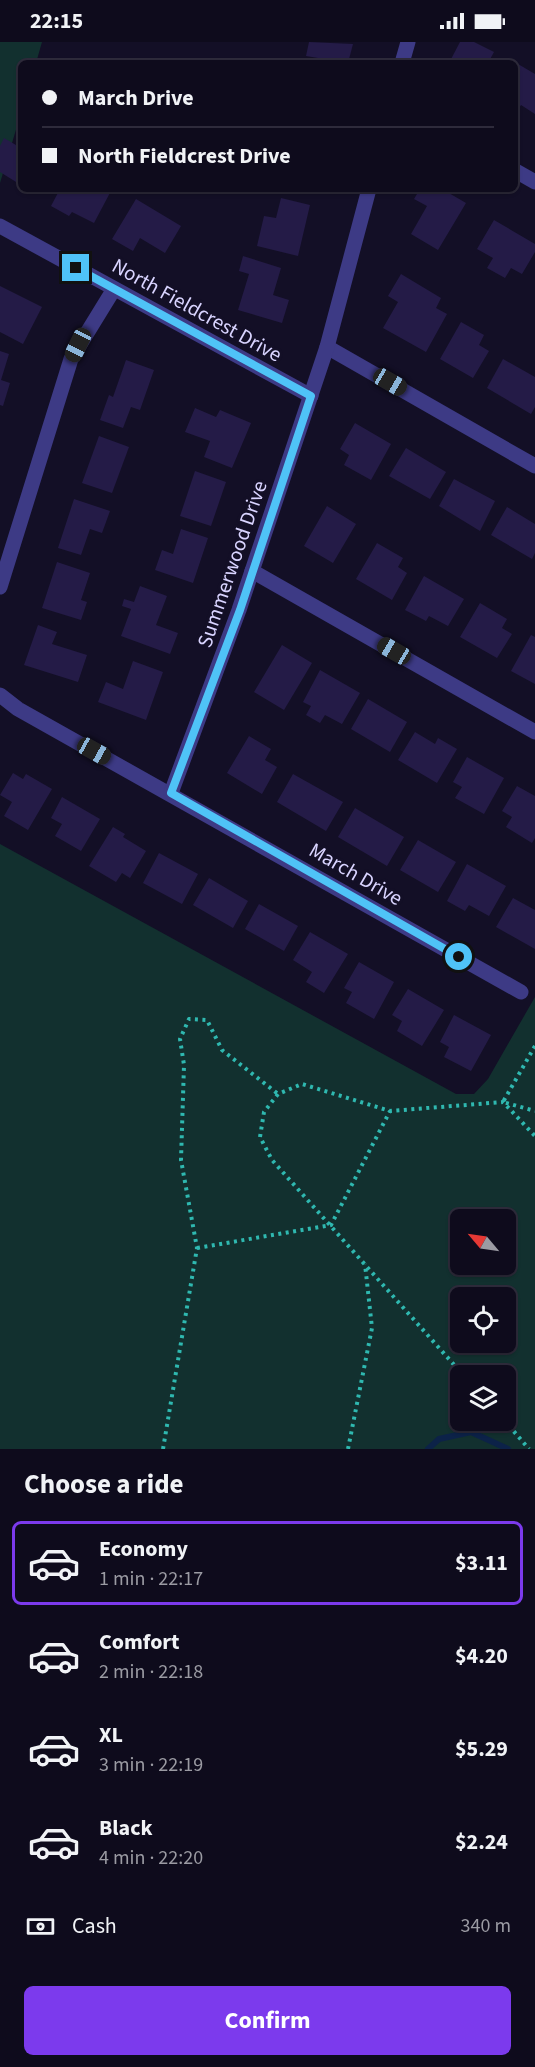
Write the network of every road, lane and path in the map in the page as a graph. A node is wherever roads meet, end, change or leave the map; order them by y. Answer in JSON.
{"nodes":[{"id":1,"x":408,"y":42,"type":"edge"},
{"id":2,"x":403,"y":60,"type":"edge"},
{"id":3,"x":518,"y":172,"type":"edge"},
{"id":4,"x":535,"y":182,"type":"edge"},
{"id":5,"x":368,"y":192,"type":"edge"},
{"id":6,"x":0,"y":226,"type":"edge"},
{"id":7,"x":114,"y":289,"type":"junction"},
{"id":8,"x":327,"y":347,"type":"junction"},
{"id":9,"x":311,"y":396,"type":"junction"},
{"id":10,"x":535,"y":466,"type":"edge"},
{"id":11,"x":252,"y":571,"type":"junction"},
{"id":12,"x":0,"y":587,"type":"edge"},
{"id":13,"x":0,"y":695,"type":"edge"},
{"id":14,"x":535,"y":732,"type":"edge"},
{"id":15,"x":171,"y":793,"type":"junction"},
{"id":16,"x":521,"y":992,"type":"dead end"},
{"id":17,"x":535,"y":1046,"type":"edge"},
{"id":18,"x":278,"y":1094,"type":"junction"},
{"id":19,"x":503,"y":1102,"type":"junction"},
{"id":20,"x":390,"y":1111,"type":"junction"},
{"id":21,"x":535,"y":1111,"type":"edge"},
{"id":22,"x":535,"y":1136,"type":"edge"},
{"id":23,"x":331,"y":1225,"type":"junction"},
{"id":24,"x":196,"y":1248,"type":"junction"},
{"id":25,"x":364,"y":1264,"type":"junction"},
{"id":26,"x":454,"y":1365,"type":"edge"},
{"id":27,"x":513,"y":1431,"type":"edge"},
{"id":28,"x":163,"y":1449,"type":"edge"},
{"id":29,"x":348,"y":1449,"type":"edge"},
{"id":30,"x":529,"y":1449,"type":"edge"}],
"edges":[{"from":1,"to":2,"type":"street"},
{"from":3,"to":4,"type":"street"},
{"from":5,"to":8,"type":"street"},
{"from":6,"to":7,"type":"street","name":"North Fieldcrest Drive"},
{"from":7,"to":9,"type":"street","name":"North Fieldcrest Drive"},
{"from":7,"to":12,"type":"street"},
{"from":8,"to":9,"type":"street","name":"Summerwood Drive"},
{"from":8,"to":10,"type":"street"},
{"from":9,"to":11,"type":"street","name":"Summerwood Drive"},
{"from":11,"to":14,"type":"street"},
{"from":11,"to":15,"type":"street","name":"Summerwood Drive"},
{"from":13,"to":15,"type":"street","name":"March Drive"},
{"from":15,"to":16,"type":"street","name":"March Drive"},
{"from":17,"to":19,"type":"path"},
{"from":18,"to":20,"type":"path"},
{"from":18,"to":23,"type":"path"},
{"from":18,"to":24,"type":"path"},
{"from":19,"to":20,"type":"path"},
{"from":19,"to":21,"type":"path"},
{"from":19,"to":22,"type":"path"},
{"from":20,"to":23,"type":"path"},
{"from":23,"to":24,"type":"path"},
{"from":23,"to":25,"type":"path"},
{"from":24,"to":28,"type":"path"},
{"from":25,"to":26,"type":"path"},
{"from":25,"to":29,"type":"path"},
{"from":27,"to":30,"type":"path"}]}
